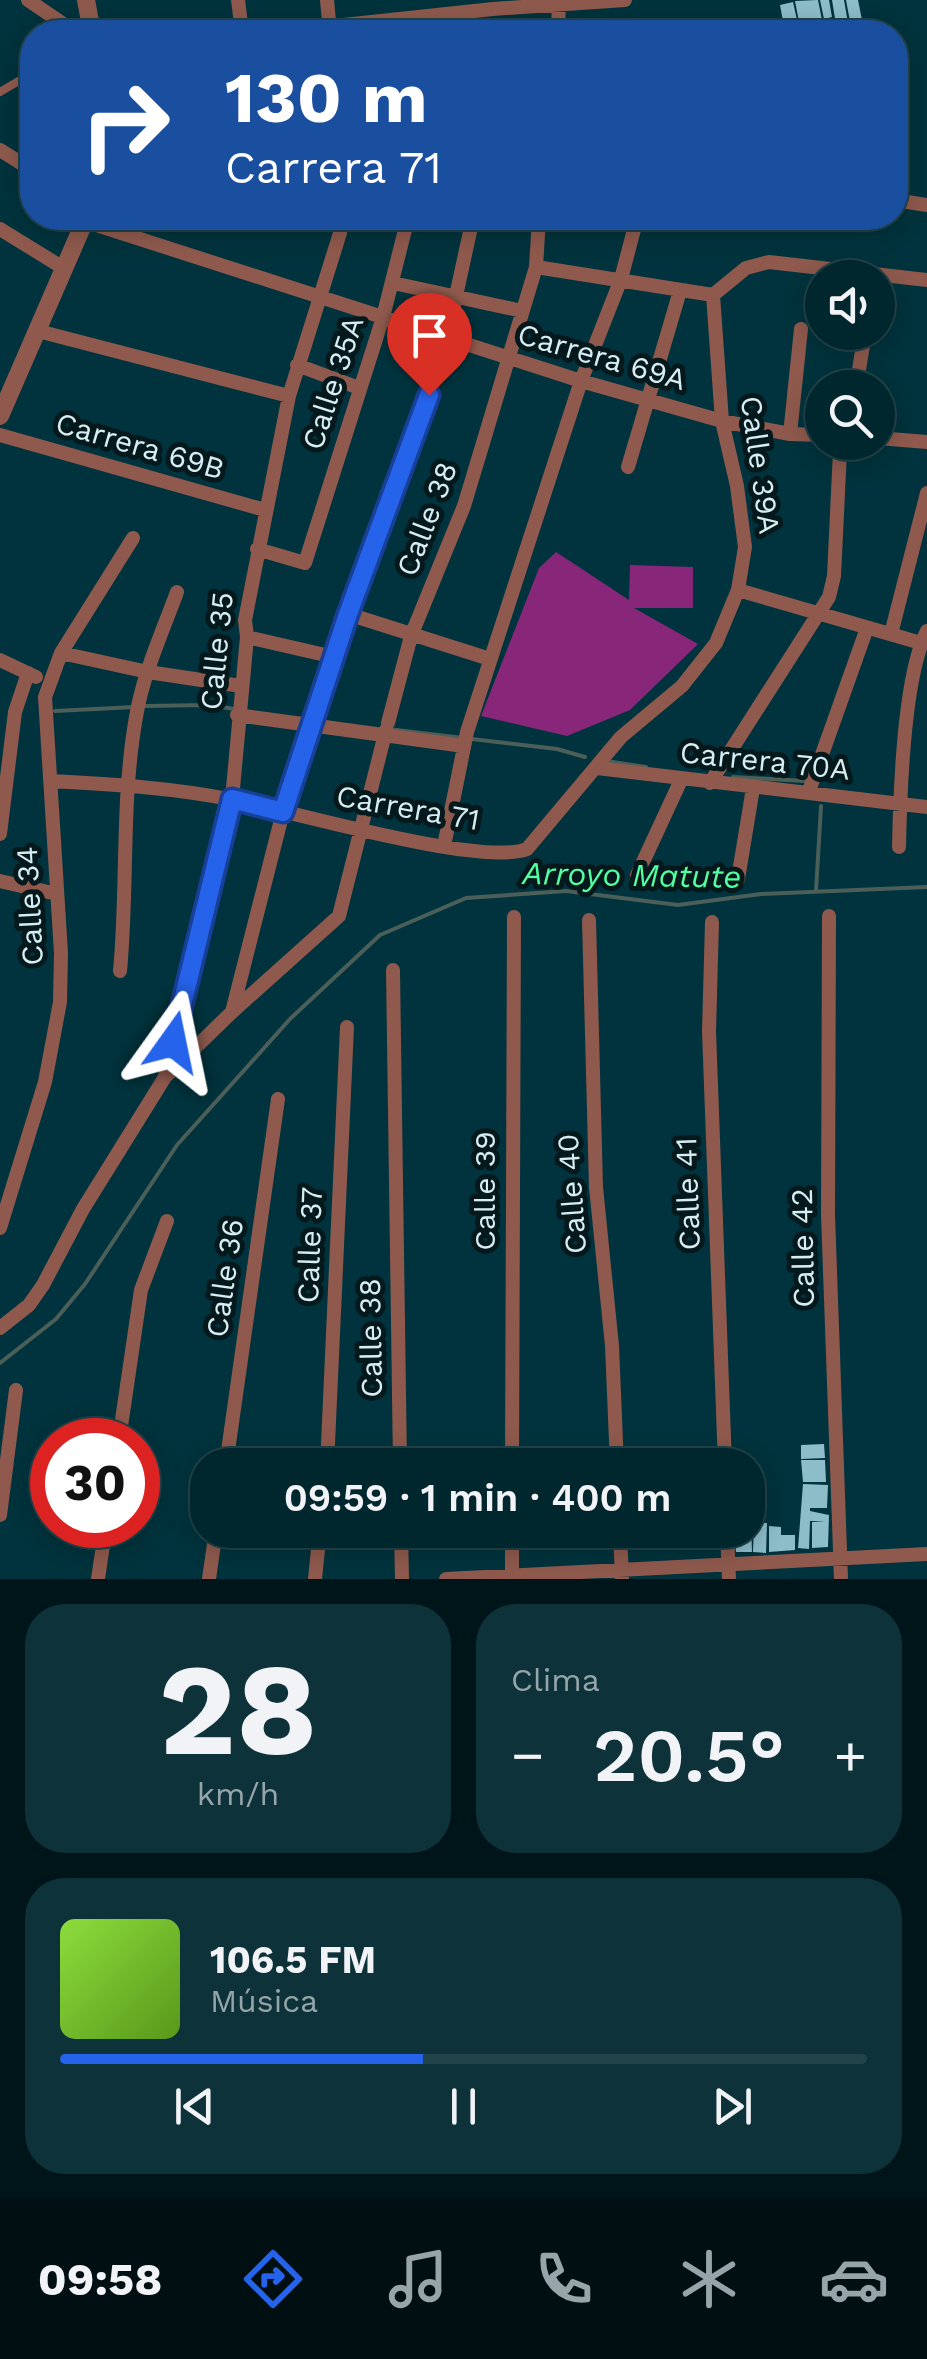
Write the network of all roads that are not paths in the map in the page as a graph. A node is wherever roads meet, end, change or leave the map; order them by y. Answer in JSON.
{"nodes":[{"id":1,"x":28,"y":0,"type":"edge"},
{"id":2,"x":406,"y":0,"type":"edge"},
{"id":3,"x":626,"y":0,"type":"edge"},
{"id":4,"x":560,"y":3,"type":"edge"},
{"id":5,"x":492,"y":4,"type":"edge"},
{"id":6,"x":406,"y":18,"type":"junction"},
{"id":7,"x":57,"y":20,"type":"edge"},
{"id":8,"x":393,"y":20,"type":"edge"},
{"id":9,"x":0,"y":229,"type":"edge"},
{"id":10,"x":81,"y":230,"type":"edge"},
{"id":11,"x":115,"y":230,"type":"edge"},
{"id":12,"x":405,"y":230,"type":"edge"},
{"id":13,"x":471,"y":230,"type":"edge"},
{"id":14,"x":538,"y":230,"type":"edge"},
{"id":15,"x":635,"y":230,"type":"edge"},
{"id":16,"x":340,"y":234,"type":"dead end"},
{"id":17,"x":536,"y":268,"type":"junction"},
{"id":18,"x":65,"y":269,"type":"junction"},
{"id":19,"x":621,"y":279,"type":"junction"},
{"id":20,"x":927,"y":280,"type":"edge"},
{"id":21,"x":392,"y":283,"type":"junction"},
{"id":22,"x":680,"y":290,"type":"junction"},
{"id":23,"x":713,"y":295,"type":"junction"},
{"id":24,"x":454,"y":296,"type":"junction"},
{"id":25,"x":319,"y":297,"type":"junction"},
{"id":26,"x":522,"y":311,"type":"junction"},
{"id":27,"x":383,"y":317,"type":"junction"},
{"id":28,"x":801,"y":329,"type":"dead end"},
{"id":29,"x":38,"y":330,"type":"junction"},
{"id":30,"x":447,"y":337,"type":"junction"},
{"id":31,"x":508,"y":359,"type":"junction"},
{"id":32,"x":297,"y":366,"type":"junction"},
{"id":33,"x":580,"y":381,"type":"junction"},
{"id":34,"x":359,"y":388,"type":"junction"},
{"id":35,"x":289,"y":396,"type":"junction"},
{"id":36,"x":646,"y":398,"type":"junction"},
{"id":37,"x":1,"y":412,"type":"edge"},
{"id":38,"x":722,"y":422,"type":"junction"},
{"id":39,"x":790,"y":434,"type":"junction"},
{"id":40,"x":805,"y":434,"type":"edge"},
{"id":41,"x":0,"y":435,"type":"edge"},
{"id":42,"x":895,"y":439,"type":"edge"},
{"id":43,"x":927,"y":442,"type":"edge"},
{"id":44,"x":840,"y":460,"type":"edge"},
{"id":45,"x":628,"y":467,"type":"dead end"},
{"id":46,"x":927,"y":492,"type":"edge"},
{"id":47,"x":265,"y":510,"type":"junction"},
{"id":48,"x":134,"y":538,"type":"dead end"},
{"id":49,"x":257,"y":549,"type":"junction"},
{"id":50,"x":738,"y":590,"type":"junction"},
{"id":51,"x":177,"y":592,"type":"dead end"},
{"id":52,"x":348,"y":614,"type":"junction"},
{"id":53,"x":818,"y":614,"type":"junction"},
{"id":54,"x":867,"y":628,"type":"junction"},
{"id":55,"x":891,"y":634,"type":"junction"},
{"id":56,"x":411,"y":636,"type":"junction"},
{"id":57,"x":247,"y":637,"type":"junction"},
{"id":58,"x":924,"y":637,"type":"edge"},
{"id":59,"x":61,"y":652,"type":"junction"},
{"id":60,"x":334,"y":657,"type":"junction"},
{"id":61,"x":490,"y":659,"type":"junction"},
{"id":62,"x":0,"y":660,"type":"edge"},
{"id":63,"x":148,"y":672,"type":"junction"},
{"id":64,"x":28,"y":674,"type":"junction"},
{"id":65,"x":48,"y":682,"type":"junction"},
{"id":66,"x":242,"y":686,"type":"junction"},
{"id":67,"x":238,"y":711,"type":"junction"},
{"id":68,"x":312,"y":721,"type":"junction"},
{"id":69,"x":387,"y":729,"type":"junction"},
{"id":70,"x":465,"y":740,"type":"junction"},
{"id":71,"x":596,"y":768,"type":"junction"},
{"id":72,"x":681,"y":780,"type":"junction"},
{"id":73,"x":51,"y":781,"type":"junction"},
{"id":74,"x":127,"y":784,"type":"junction"},
{"id":75,"x":710,"y":784,"type":"junction"},
{"id":76,"x":754,"y":788,"type":"junction"},
{"id":77,"x":809,"y":792,"type":"junction"},
{"id":78,"x":232,"y":799,"type":"junction"},
{"id":79,"x":900,"y":805,"type":"junction"},
{"id":80,"x":927,"y":807,"type":"edge"},
{"id":81,"x":283,"y":812,"type":"junction"},
{"id":82,"x":363,"y":830,"type":"junction"},
{"id":83,"x":0,"y":834,"type":"edge"},
{"id":84,"x":444,"y":846,"type":"junction"},
{"id":85,"x":899,"y":847,"type":"dead end"},
{"id":86,"x":519,"y":852,"type":"joint"},
{"id":87,"x":637,"y":875,"type":"dead end"},
{"id":88,"x":738,"y":879,"type":"dead end"},
{"id":89,"x":0,"y":881,"type":"edge"},
{"id":90,"x":57,"y":894,"type":"junction"},
{"id":91,"x":830,"y":916,"type":"dead end"},
{"id":92,"x":514,"y":917,"type":"dead end"},
{"id":93,"x":589,"y":920,"type":"dead end"},
{"id":94,"x":712,"y":922,"type":"dead end"},
{"id":95,"x":392,"y":970,"type":"dead end"},
{"id":96,"x":120,"y":971,"type":"dead end"},
{"id":97,"x":232,"y":1012,"type":"junction"},
{"id":98,"x":347,"y":1027,"type":"dead end"},
{"id":99,"x":165,"y":1077,"type":"junction"},
{"id":100,"x":278,"y":1099,"type":"dead end"},
{"id":101,"x":5,"y":1193,"type":"edge"},
{"id":102,"x":167,"y":1221,"type":"dead end"},
{"id":103,"x":0,"y":1228,"type":"edge"},
{"id":104,"x":0,"y":1328,"type":"edge"},
{"id":105,"x":16,"y":1390,"type":"dead end"},
{"id":106,"x":121,"y":1418,"type":"edge"},
{"id":107,"x":228,"y":1448,"type":"edge"},
{"id":108,"x":327,"y":1448,"type":"edge"},
{"id":109,"x":400,"y":1448,"type":"edge"},
{"id":110,"x":512,"y":1448,"type":"edge"},
{"id":111,"x":616,"y":1448,"type":"edge"},
{"id":112,"x":724,"y":1448,"type":"edge"},
{"id":113,"x":2,"y":1483,"type":"edge"},
{"id":114,"x":0,"y":1515,"type":"edge"},
{"id":115,"x":103,"y":1548,"type":"edge"},
{"id":116,"x":213,"y":1548,"type":"edge"},
{"id":117,"x":319,"y":1548,"type":"edge"},
{"id":118,"x":401,"y":1548,"type":"edge"},
{"id":119,"x":512,"y":1548,"type":"edge"},
{"id":120,"x":621,"y":1548,"type":"edge"},
{"id":121,"x":927,"y":1554,"type":"edge"},
{"id":122,"x":840,"y":1561,"type":"junction"},
{"id":123,"x":729,"y":1572,"type":"edge"},
{"id":124,"x":622,"y":1575,"type":"edge"},
{"id":125,"x":512,"y":1578,"type":"edge"},
{"id":126,"x":98,"y":1579,"type":"edge"},
{"id":127,"x":209,"y":1579,"type":"edge"},
{"id":128,"x":316,"y":1579,"type":"edge"},
{"id":129,"x":402,"y":1579,"type":"edge"},
{"id":130,"x":446,"y":1579,"type":"edge"},
{"id":131,"x":841,"y":1579,"type":"edge"}],
"edges":[{"from":1,"to":7,"type":"street"},
{"from":2,"to":6,"type":"street"},
{"from":3,"to":4,"type":"street"},
{"from":4,"to":5,"type":"street"},
{"from":5,"to":6,"type":"street"},
{"from":6,"to":8,"type":"street"},
{"from":9,"to":18,"type":"street"},
{"from":10,"to":18,"type":"street"},
{"from":11,"to":25,"type":"street","name":"Carrera 69A"},
{"from":12,"to":21,"type":"street","name":"Calle 35A"},
{"from":13,"to":24,"type":"street"},
{"from":14,"to":17,"type":"street","name":"Calle 38"},
{"from":15,"to":19,"type":"street"},
{"from":16,"to":25,"type":"street","name":"Calle 35"},
{"from":17,"to":19,"type":"street"},
{"from":17,"to":26,"type":"street","name":"Calle 38"},
{"from":18,"to":29,"type":"street"},
{"from":19,"to":22,"type":"street"},
{"from":19,"to":33,"type":"street"},
{"from":20,"to":23,"type":"street"},
{"from":21,"to":24,"type":"street"},
{"from":21,"to":27,"type":"street","name":"Calle 35A"},
{"from":22,"to":23,"type":"street"},
{"from":22,"to":36,"type":"street"},
{"from":23,"to":38,"type":"street","name":"Calle 39A"},
{"from":24,"to":26,"type":"street"},
{"from":24,"to":30,"type":"street"},
{"from":25,"to":27,"type":"street","name":"Carrera 69A"},
{"from":25,"to":32,"type":"street","name":"Calle 35"},
{"from":26,"to":31,"type":"street","name":"Calle 38"},
{"from":27,"to":30,"type":"street","name":"Carrera 69A"},
{"from":27,"to":34,"type":"street","name":"Calle 35A"},
{"from":28,"to":39,"type":"street"},
{"from":29,"to":35,"type":"street"},
{"from":29,"to":37,"type":"street"},
{"from":30,"to":31,"type":"street","name":"Carrera 69A"},
{"from":30,"to":52,"type":"street"},
{"from":31,"to":33,"type":"street","name":"Carrera 69A"},
{"from":31,"to":56,"type":"street","name":"Calle 38"},
{"from":32,"to":34,"type":"street"},
{"from":32,"to":35,"type":"street","name":"Calle 35"},
{"from":33,"to":36,"type":"street","name":"Carrera 69A"},
{"from":33,"to":61,"type":"street"},
{"from":34,"to":49,"type":"street","name":"Calle 35A"},
{"from":35,"to":47,"type":"street","name":"Calle 35"},
{"from":36,"to":38,"type":"street","name":"Carrera 69A"},
{"from":36,"to":45,"type":"street"},
{"from":38,"to":39,"type":"street","name":"Carrera 69A"},
{"from":38,"to":50,"type":"street","name":"Calle 39A"},
{"from":39,"to":40,"type":"street","name":"Carrera 69A"},
{"from":41,"to":47,"type":"street","name":"Carrera 69B"},
{"from":42,"to":43,"type":"street"},
{"from":44,"to":53,"type":"street"},
{"from":46,"to":55,"type":"street"},
{"from":47,"to":49,"type":"street","name":"Calle 35"},
{"from":48,"to":59,"type":"street","name":"Calle 34"},
{"from":49,"to":57,"type":"street","name":"Calle 35"},
{"from":50,"to":53,"type":"street"},
{"from":50,"to":71,"type":"street","name":"Calle 39A"},
{"from":51,"to":63,"type":"street"},
{"from":52,"to":56,"type":"street"},
{"from":52,"to":60,"type":"street"},
{"from":53,"to":54,"type":"street"},
{"from":53,"to":75,"type":"street"},
{"from":54,"to":55,"type":"street"},
{"from":54,"to":77,"type":"street"},
{"from":55,"to":58,"type":"street"},
{"from":56,"to":61,"type":"street"},
{"from":56,"to":69,"type":"street","name":"Calle 38"},
{"from":57,"to":60,"type":"street"},
{"from":57,"to":66,"type":"street","name":"Calle 35"},
{"from":58,"to":79,"type":"street"},
{"from":59,"to":63,"type":"street"},
{"from":59,"to":65,"type":"street","name":"Calle 34"},
{"from":60,"to":68,"type":"street"},
{"from":61,"to":70,"type":"street"},
{"from":62,"to":64,"type":"street"},
{"from":63,"to":66,"type":"street"},
{"from":63,"to":74,"type":"street"},
{"from":64,"to":65,"type":"street"},
{"from":64,"to":83,"type":"street"},
{"from":65,"to":73,"type":"street","name":"Calle 34"},
{"from":66,"to":67,"type":"street","name":"Calle 35"},
{"from":67,"to":68,"type":"street"},
{"from":67,"to":78,"type":"street","name":"Calle 35"},
{"from":68,"to":69,"type":"street"},
{"from":68,"to":81,"type":"street"},
{"from":69,"to":70,"type":"street"},
{"from":69,"to":82,"type":"street","name":"Calle 38"},
{"from":70,"to":84,"type":"street"},
{"from":71,"to":72,"type":"street","name":"Carrera 70A"},
{"from":71,"to":86,"type":"street","name":"Calle 39A"},
{"from":72,"to":75,"type":"street","name":"Carrera 70A"},
{"from":72,"to":87,"type":"street"},
{"from":73,"to":74,"type":"street","name":"Carrera 71"},
{"from":73,"to":90,"type":"street","name":"Calle 34"},
{"from":74,"to":78,"type":"street","name":"Carrera 71"},
{"from":74,"to":96,"type":"street"},
{"from":75,"to":76,"type":"street","name":"Carrera 70A"},
{"from":76,"to":77,"type":"street","name":"Carrera 70A"},
{"from":76,"to":88,"type":"street"},
{"from":77,"to":79,"type":"street","name":"Carrera 70A"},
{"from":78,"to":81,"type":"street","name":"Carrera 71"},
{"from":78,"to":99,"type":"street","name":"Calle 35"},
{"from":79,"to":80,"type":"street","name":"Carrera 70A"},
{"from":79,"to":85,"type":"street"},
{"from":81,"to":82,"type":"street","name":"Carrera 71"},
{"from":81,"to":97,"type":"street"},
{"from":82,"to":84,"type":"street","name":"Carrera 71"},
{"from":82,"to":97,"type":"street","name":"Calle 38"},
{"from":84,"to":86,"type":"street","name":"Carrera 71"},
{"from":89,"to":90,"type":"street"},
{"from":90,"to":101,"type":"street","name":"Calle 34"},
{"from":91,"to":122,"type":"street","name":"Calle 42"},
{"from":92,"to":110,"type":"street","name":"Calle 39"},
{"from":93,"to":111,"type":"street","name":"Calle 40"},
{"from":94,"to":112,"type":"street","name":"Calle 41"},
{"from":95,"to":109,"type":"street","name":"Calle 38"},
{"from":97,"to":99,"type":"street"},
{"from":98,"to":108,"type":"street","name":"Calle 37"},
{"from":99,"to":104,"type":"street"},
{"from":100,"to":107,"type":"street","name":"Calle 36"},
{"from":101,"to":103,"type":"street","name":"Calle 34"},
{"from":102,"to":106,"type":"street"},
{"from":105,"to":113,"type":"street"},
{"from":113,"to":114,"type":"street"},
{"from":115,"to":126,"type":"street"},
{"from":116,"to":127,"type":"street"},
{"from":117,"to":128,"type":"street"},
{"from":118,"to":129,"type":"street"},
{"from":119,"to":125,"type":"street"},
{"from":120,"to":124,"type":"street"},
{"from":121,"to":122,"type":"street"},
{"from":122,"to":123,"type":"street"},
{"from":122,"to":131,"type":"street","name":"Calle 42"},
{"from":123,"to":124,"type":"street"},
{"from":124,"to":125,"type":"street"},
{"from":125,"to":130,"type":"street"}]}
